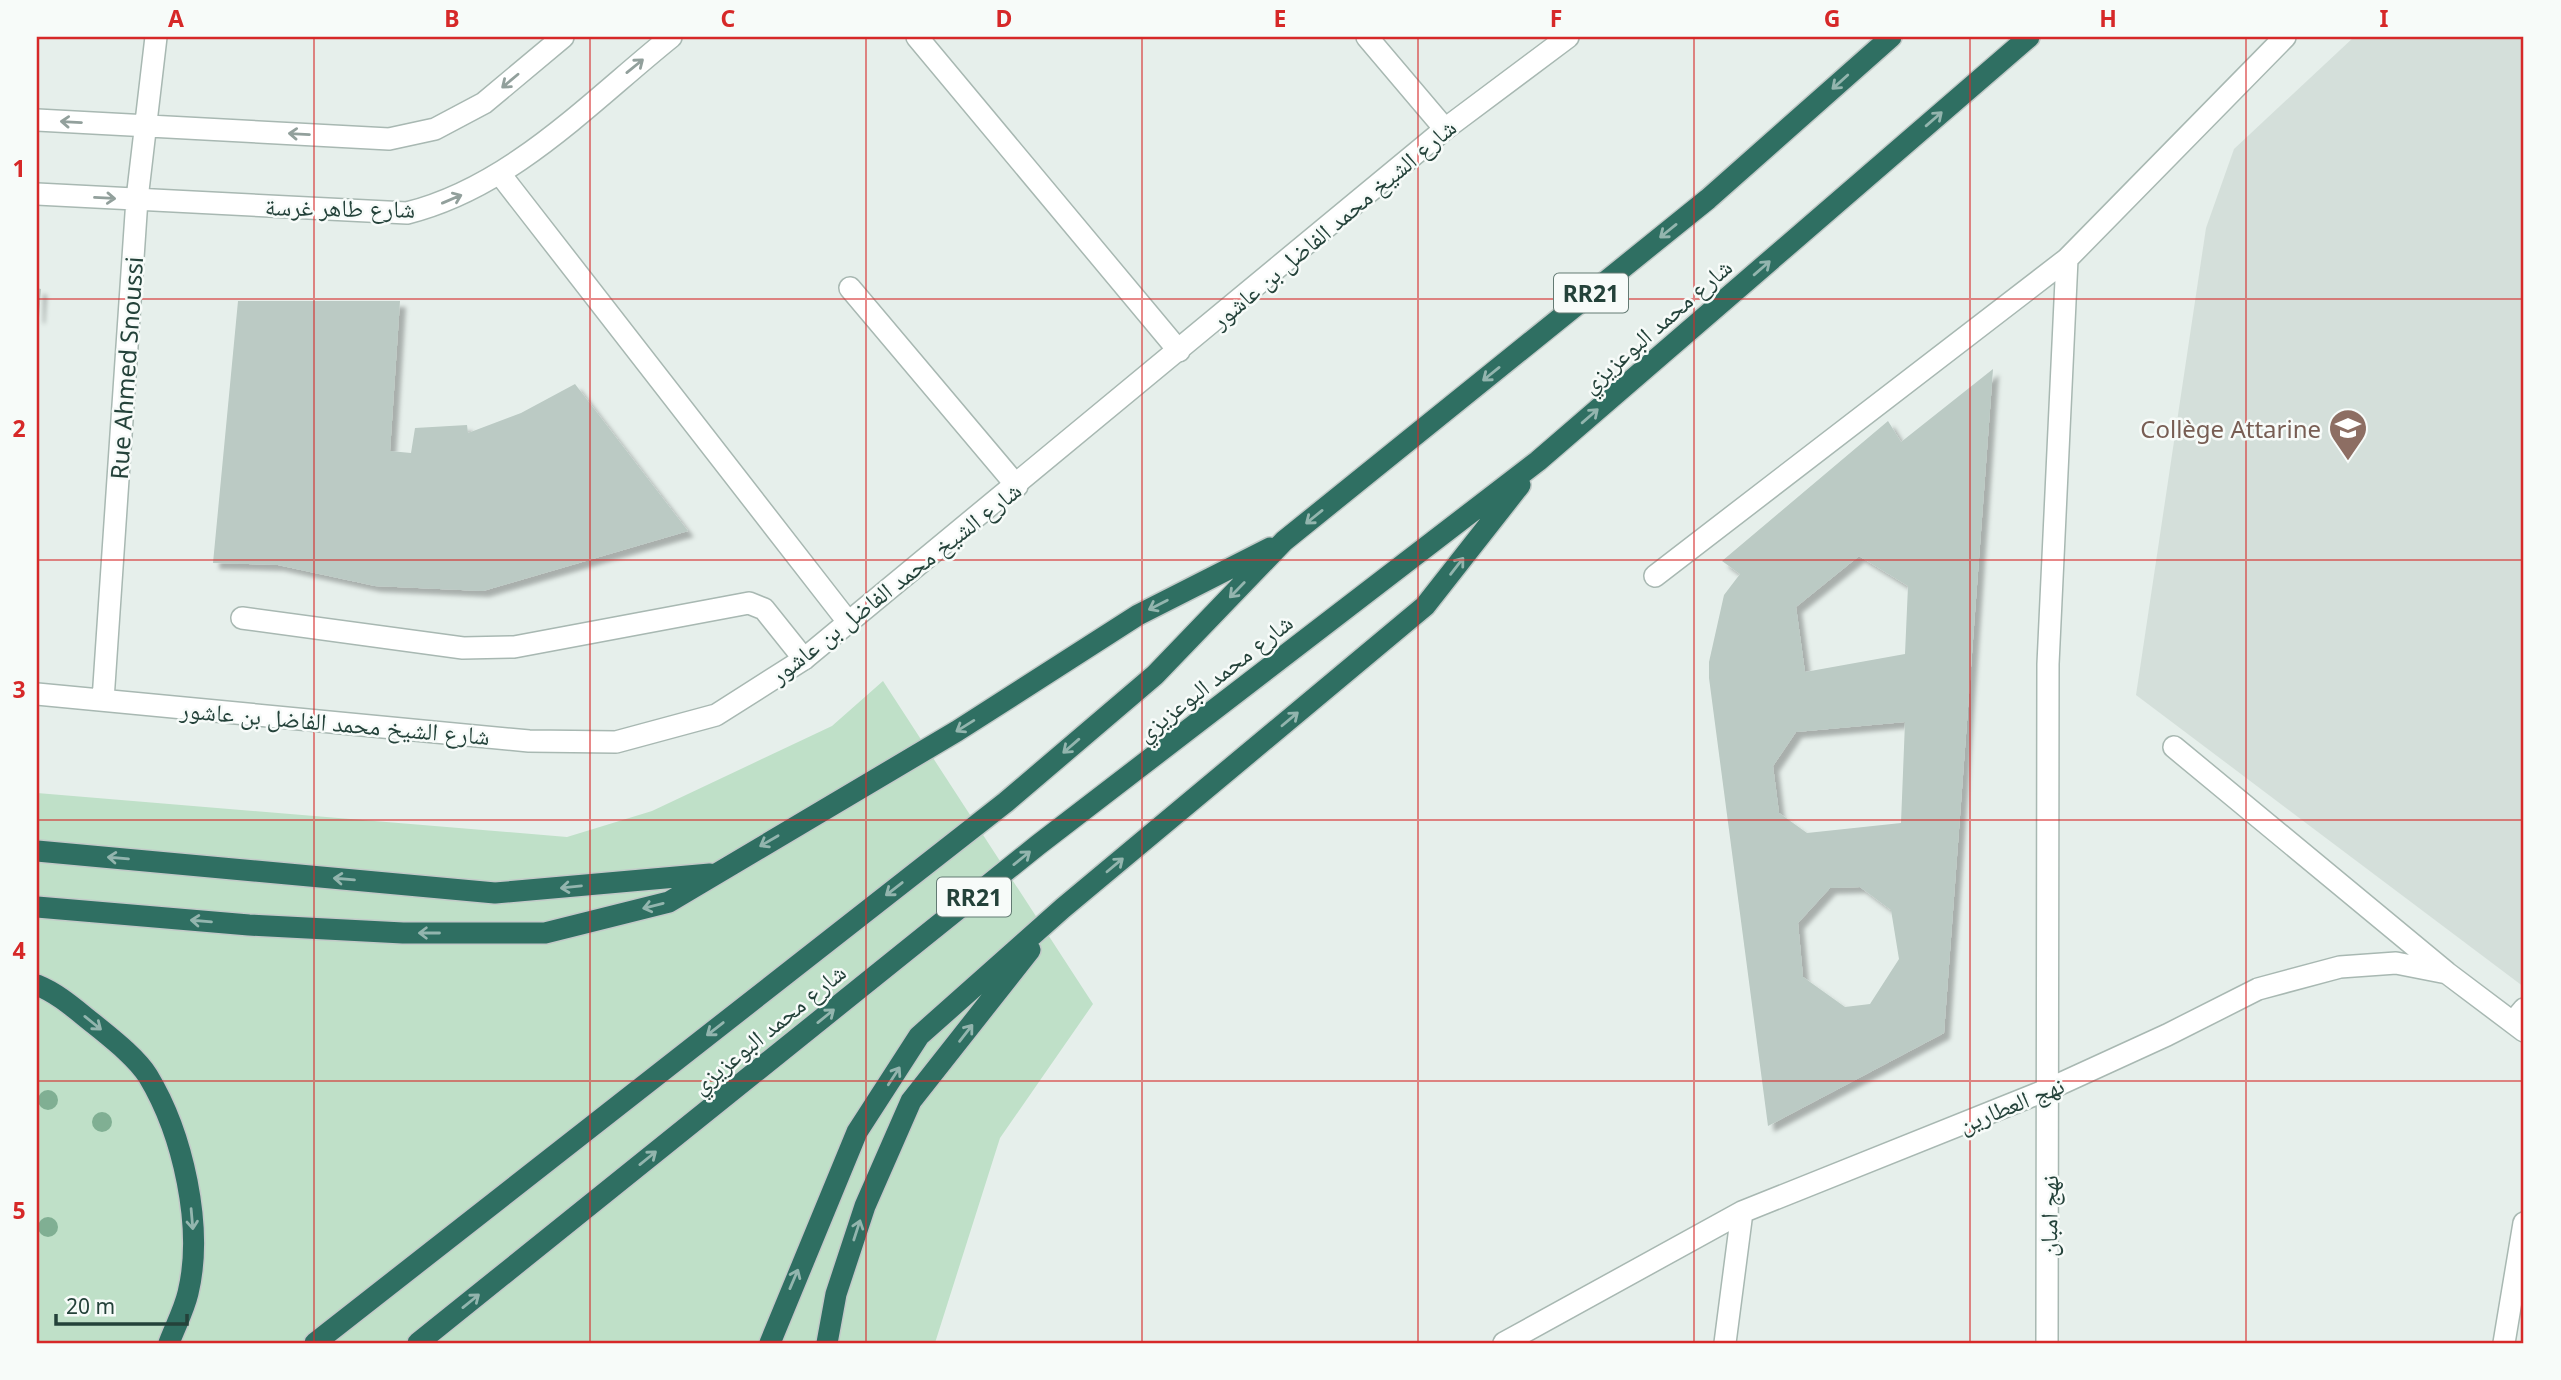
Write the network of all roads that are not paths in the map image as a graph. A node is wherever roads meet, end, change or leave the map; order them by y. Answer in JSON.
{"nodes":[{"id":1,"x":156,"y":37,"type":"edge"},
{"id":2,"x":563,"y":37,"type":"edge"},
{"id":3,"x":671,"y":37,"type":"edge"},
{"id":4,"x":917,"y":37,"type":"edge"},
{"id":5,"x":1367,"y":37,"type":"edge"},
{"id":6,"x":1568,"y":37,"type":"edge"},
{"id":7,"x":1891,"y":37,"type":"edge"},
{"id":8,"x":2029,"y":37,"type":"edge"},
{"id":9,"x":2285,"y":37,"type":"edge"},
{"id":10,"x":37,"y":120,"type":"edge"},
{"id":11,"x":146,"y":126,"type":"junction"},
{"id":12,"x":1444,"y":129,"type":"junction"},
{"id":13,"x":500,"y":174,"type":"junction"},
{"id":14,"x":37,"y":194,"type":"edge"},
{"id":15,"x":137,"y":199,"type":"junction"},
{"id":16,"x":2067,"y":259,"type":"junction"},
{"id":17,"x":850,"y":288,"type":"dead end"},
{"id":18,"x":1179,"y":351,"type":"junction"},
{"id":19,"x":1538,"y":461,"type":"junction"},
{"id":20,"x":1017,"y":486,"type":"junction"},
{"id":21,"x":1284,"y":541,"type":"junction"},
{"id":22,"x":1655,"y":576,"type":"dead end"},
{"id":23,"x":242,"y":618,"type":"dead end"},
{"id":24,"x":849,"y":622,"type":"junction"},
{"id":25,"x":804,"y":659,"type":"junction"},
{"id":26,"x":37,"y":694,"type":"edge"},
{"id":27,"x":103,"y":701,"type":"junction"},
{"id":28,"x":2174,"y":747,"type":"dead end"},
{"id":29,"x":37,"y":851,"type":"edge"},
{"id":30,"x":712,"y":874,"type":"junction"},
{"id":31,"x":37,"y":907,"type":"edge"},
{"id":32,"x":1063,"y":908,"type":"junction"},
{"id":33,"x":2447,"y":973,"type":"junction"},
{"id":34,"x":37,"y":985,"type":"edge"},
{"id":35,"x":2520,"y":1020,"type":"edge"},
{"id":36,"x":2049,"y":1089,"type":"junction"},
{"id":37,"x":1742,"y":1212,"type":"junction"},
{"id":38,"x":2524,"y":1223,"type":"edge"},
{"id":39,"x":169,"y":1343,"type":"edge"},
{"id":40,"x":315,"y":1343,"type":"edge"},
{"id":41,"x":418,"y":1343,"type":"edge"},
{"id":42,"x":770,"y":1343,"type":"edge"},
{"id":43,"x":827,"y":1343,"type":"edge"},
{"id":44,"x":1504,"y":1343,"type":"edge"},
{"id":45,"x":1725,"y":1343,"type":"edge"},
{"id":46,"x":2047,"y":1343,"type":"edge"},
{"id":47,"x":2504,"y":1343,"type":"edge"}],
"edges":[{"from":1,"to":11,"type":"street","name":"Rue Ahmed Snoussi"},
{"from":2,"to":11,"type":"street","one_way":true},
{"from":13,"to":3,"type":"street","name":"شارع طاهر غرسة","one_way":true},
{"from":4,"to":18,"type":"street"},
{"from":5,"to":12,"type":"street"},
{"from":6,"to":12,"type":"street","name":"شارع الشيخ محمد الفاضل بن عاشور"},
{"from":7,"to":21,"type":"highway","name":"شارع محمد البوعزيزي","number":"RR21","one_way":true},
{"from":19,"to":8,"type":"highway","name":"شارع محمد البوعزيزي","number":"RR21","one_way":true},
{"from":9,"to":16,"type":"street"},
{"from":11,"to":10,"type":"street","one_way":true},
{"from":11,"to":15,"type":"street","name":"Rue Ahmed Snoussi"},
{"from":12,"to":18,"type":"street","name":"شارع الشيخ محمد الفاضل بن عاشور"},
{"from":15,"to":13,"type":"street","name":"شارع طاهر غرسة","one_way":true},
{"from":13,"to":24,"type":"street"},
{"from":14,"to":15,"type":"street","name":"شارع طاهر غرسة","one_way":true},
{"from":15,"to":27,"type":"street","name":"Rue Ahmed Snoussi"},
{"from":16,"to":22,"type":"street"},
{"from":16,"to":36,"type":"street","name":"نهج امبان"},
{"from":17,"to":20,"type":"street"},
{"from":18,"to":20,"type":"street","name":"شارع الشيخ محمد الفاضل بن عاشور"},
{"from":32,"to":19,"type":"highway","one_way":true},
{"from":41,"to":19,"type":"highway","name":"شارع محمد البوعزيزي","number":"RR21","one_way":true},
{"from":20,"to":24,"type":"street","name":"شارع الشيخ محمد الفاضل بن عاشور"},
{"from":21,"to":30,"type":"highway","one_way":true},
{"from":21,"to":40,"type":"highway","name":"شارع محمد البوعزيزي","number":"RR21","one_way":true},
{"from":23,"to":25,"type":"street"},
{"from":24,"to":25,"type":"street","name":"شارع الشيخ محمد الفاضل بن عاشور"},
{"from":25,"to":27,"type":"street","name":"شارع الشيخ محمد الفاضل بن عاشور"},
{"from":26,"to":27,"type":"street","name":"شارع الشيخ محمد الفاضل بن عاشور"},
{"from":28,"to":33,"type":"street"},
{"from":30,"to":29,"type":"highway","one_way":true},
{"from":30,"to":31,"type":"highway","one_way":true},
{"from":42,"to":32,"type":"highway","one_way":true},
{"from":43,"to":32,"type":"highway","one_way":true},
{"from":33,"to":35,"type":"street","name":"نهج العطارين"},
{"from":33,"to":36,"type":"street","name":"نهج العطارين"},
{"from":34,"to":39,"type":"highway","one_way":true},
{"from":36,"to":37,"type":"street","name":"نهج العطارين"},
{"from":36,"to":46,"type":"street","name":"نهج امبان"},
{"from":37,"to":44,"type":"street","name":"نهج العطارين"},
{"from":37,"to":45,"type":"street"},
{"from":38,"to":47,"type":"street"}]}
